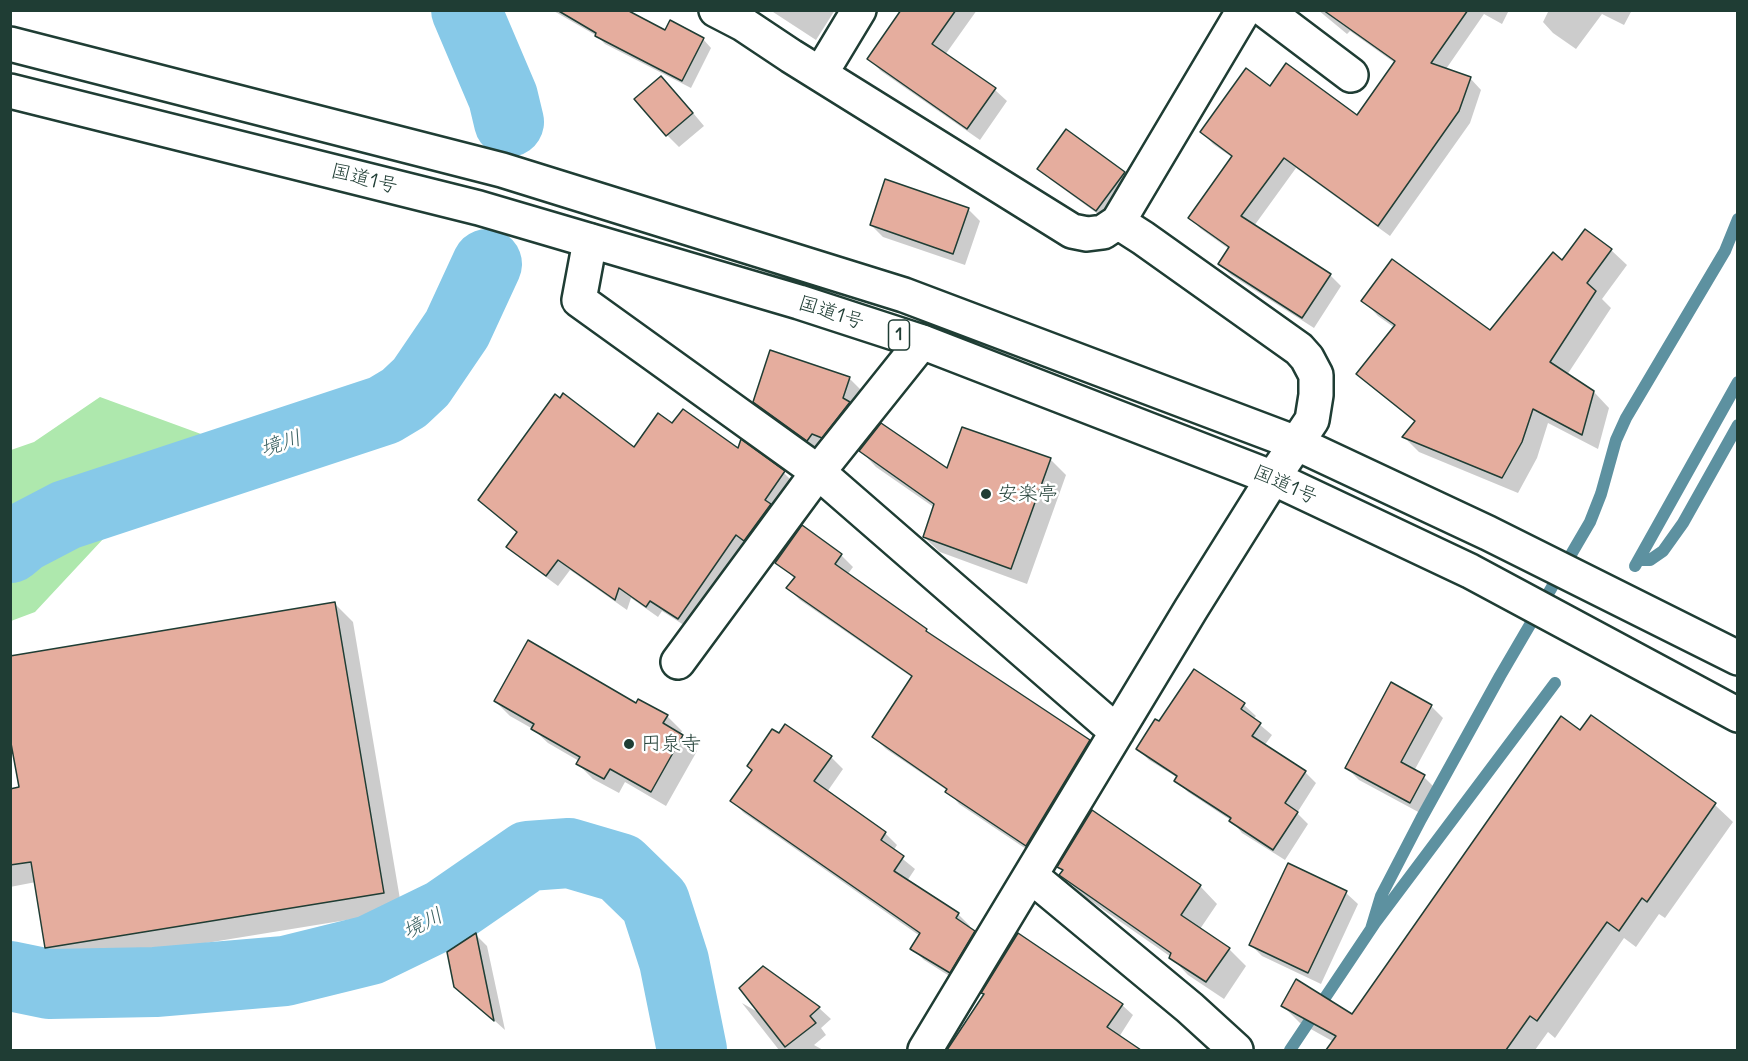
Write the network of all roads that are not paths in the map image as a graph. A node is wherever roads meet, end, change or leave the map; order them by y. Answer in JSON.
{"nodes":[{"id":1,"x":859,"y":10,"type":"edge"},
{"id":2,"x":1244,"y":10,"type":"edge"},
{"id":3,"x":1265,"y":10,"type":"edge"},
{"id":4,"x":736,"y":15,"type":"edge"},
{"id":5,"x":10,"y":44,"type":"edge"},
{"id":6,"x":821,"y":74,"type":"junction"},
{"id":7,"x":1351,"y":75,"type":"dead end"},
{"id":8,"x":10,"y":91,"type":"edge"},
{"id":9,"x":1118,"y":222,"type":"junction"},
{"id":10,"x":590,"y":241,"type":"junction"},
{"id":11,"x":922,"y":342,"type":"junction"},
{"id":12,"x":1296,"y":443,"type":"junction"},
{"id":13,"x":818,"y":472,"type":"junction"},
{"id":14,"x":1273,"y":478,"type":"junction"},
{"id":15,"x":1737,"y":658,"type":"edge"},
{"id":16,"x":678,"y":662,"type":"dead end"},
{"id":17,"x":1737,"y":715,"type":"edge"},
{"id":18,"x":1117,"y":732,"type":"junction"},
{"id":19,"x":1031,"y":876,"type":"junction"},
{"id":20,"x":925,"y":1050,"type":"edge"},
{"id":21,"x":1236,"y":1050,"type":"edge"}],
"edges":[{"from":1,"to":6,"type":"main road"},
{"from":2,"to":9,"type":"main road"},
{"from":3,"to":7,"type":"main road"},
{"from":4,"to":6,"type":"main road"},
{"from":5,"to":12,"type":"main road","name":"国道1号","number":"1"},
{"from":6,"to":9,"type":"main road"},
{"from":8,"to":10,"type":"main road","name":"国道1号","number":"1"},
{"from":9,"to":12,"type":"main road"},
{"from":10,"to":11,"type":"main road","name":"国道1号","number":"1"},
{"from":10,"to":13,"type":"main road"},
{"from":11,"to":13,"type":"main road"},
{"from":11,"to":14,"type":"main road","name":"国道1号","number":"1"},
{"from":12,"to":14,"type":"main road"},
{"from":12,"to":15,"type":"main road","name":"国道1号","number":"1"},
{"from":13,"to":16,"type":"main road"},
{"from":13,"to":18,"type":"main road"},
{"from":14,"to":17,"type":"main road","name":"国道1号","number":"1"},
{"from":14,"to":18,"type":"main road"},
{"from":18,"to":19,"type":"main road"},
{"from":19,"to":20,"type":"main road"},
{"from":19,"to":21,"type":"main road"}]}
